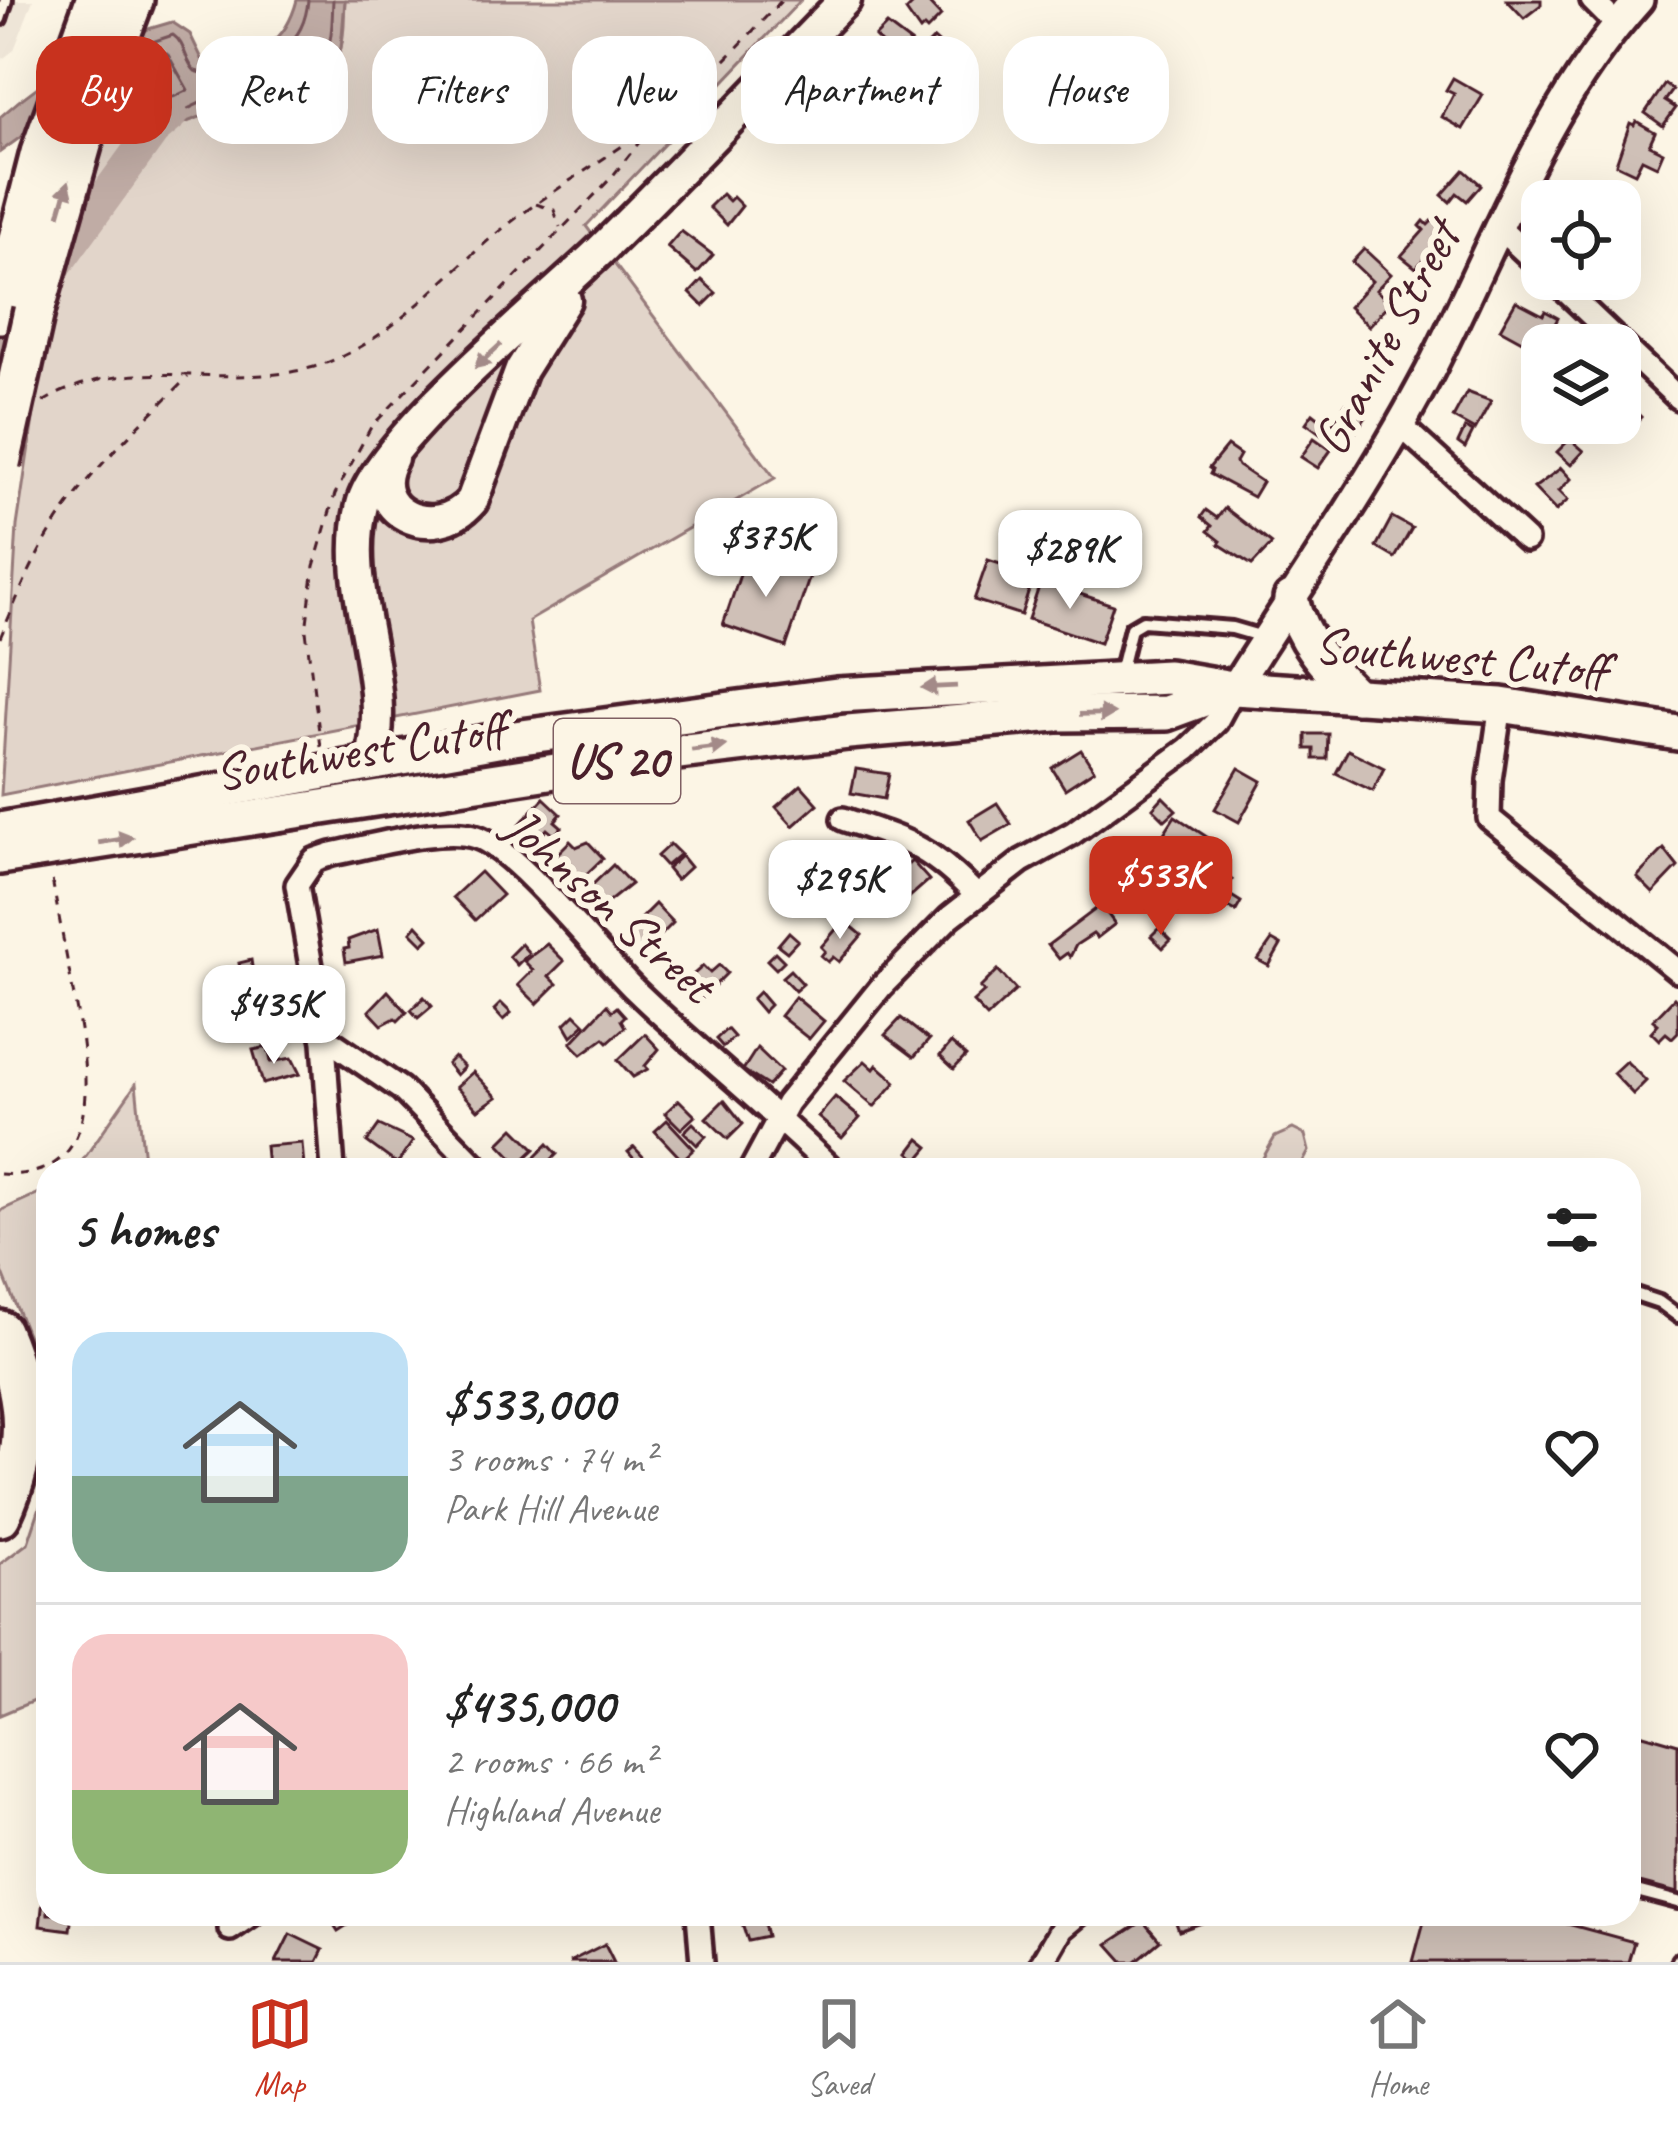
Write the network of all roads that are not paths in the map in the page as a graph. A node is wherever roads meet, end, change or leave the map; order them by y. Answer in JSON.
{"nodes":[{"id":1,"x":6,"y":0,"type":"edge"},
{"id":2,"x":133,"y":0,"type":"edge"},
{"id":3,"x":845,"y":0,"type":"edge"},
{"id":4,"x":1592,"y":0,"type":"edge"},
{"id":5,"x":1639,"y":0,"type":"edge"},
{"id":6,"x":93,"y":7,"type":"edge"},
{"id":7,"x":0,"y":19,"type":"edge"},
{"id":8,"x":1617,"y":25,"type":"junction"},
{"id":9,"x":1499,"y":228,"type":"junction"},
{"id":10,"x":604,"y":247,"type":"junction"},
{"id":11,"x":1521,"y":248,"type":"edge"},
{"id":12,"x":1575,"y":300,"type":"edge"},
{"id":13,"x":13,"y":306,"type":"edge"},
{"id":14,"x":1678,"y":398,"type":"edge"},
{"id":15,"x":1399,"y":424,"type":"junction"},
{"id":16,"x":406,"y":436,"type":"junction"},
{"id":17,"x":0,"y":463,"type":"edge"},
{"id":18,"x":1526,"y":540,"type":"dead end"},
{"id":19,"x":1291,"y":599,"type":"junction"},
{"id":20,"x":1266,"y":638,"type":"junction"},
{"id":21,"x":1119,"y":679,"type":"junction"},
{"id":22,"x":1234,"y":688,"type":"junction"},
{"id":23,"x":1356,"y":696,"type":"junction"},
{"id":24,"x":784,"y":701,"type":"junction"},
{"id":25,"x":1502,"y":705,"type":"junction"},
{"id":26,"x":1678,"y":733,"type":"edge"},
{"id":27,"x":791,"y":739,"type":"junction"},
{"id":28,"x":370,"y":765,"type":"junction"},
{"id":29,"x":843,"y":819,"type":"dead end"},
{"id":30,"x":1,"y":839,"type":"edge"},
{"id":31,"x":976,"y":896,"type":"junction"},
{"id":32,"x":1678,"y":971,"type":"edge"},
{"id":33,"x":323,"y":1036,"type":"junction"},
{"id":34,"x":778,"y":1116,"type":"junction"},
{"id":35,"x":332,"y":1158,"type":"edge"},
{"id":36,"x":468,"y":1158,"type":"edge"},
{"id":37,"x":757,"y":1158,"type":"edge"},
{"id":38,"x":821,"y":1158,"type":"edge"},
{"id":39,"x":1641,"y":1296,"type":"edge"},
{"id":40,"x":1678,"y":1316,"type":"edge"},
{"id":41,"x":0,"y":1331,"type":"edge"},
{"id":42,"x":0,"y":1516,"type":"edge"},
{"id":43,"x":1641,"y":1892,"type":"edge"},
{"id":44,"x":1678,"y":1902,"type":"edge"},
{"id":45,"x":234,"y":1926,"type":"edge"},
{"id":46,"x":699,"y":1926,"type":"edge"},
{"id":47,"x":1064,"y":1926,"type":"edge"},
{"id":48,"x":230,"y":1929,"type":"dead end"},
{"id":49,"x":702,"y":1962,"type":"edge"},
{"id":50,"x":1042,"y":1962,"type":"edge"}],
"edges":[{"from":1,"to":7,"type":"lane"},
{"from":13,"to":2,"type":"highway","one_way":true},
{"from":3,"to":10,"type":"main road"},
{"from":4,"to":8,"type":"street"},
{"from":5,"to":8,"type":"street","name":"Granite Street"},
{"from":6,"to":13,"type":"highway"},
{"from":8,"to":9,"type":"street","name":"Granite Street"},
{"from":9,"to":11,"type":"street"},
{"from":9,"to":15,"type":"street","name":"Granite Street"},
{"from":10,"to":16,"type":"main road","one_way":true},
{"from":10,"to":16,"type":"main road"},
{"from":12,"to":14,"type":"street"},
{"from":13,"to":17,"type":"highway","bridge":true},
{"from":15,"to":18,"type":"street"},
{"from":15,"to":19,"type":"street","name":"Granite Street"},
{"from":16,"to":28,"type":"main road"},
{"from":19,"to":20,"type":"street","name":"Granite Street"},
{"from":19,"to":23,"type":"main road"},
{"from":20,"to":21,"type":"lane"},
{"from":20,"to":22,"type":"street","name":"Granite Street"},
{"from":21,"to":22,"type":"main road","name":"Southwest Cutoff","number":"US 20"},
{"from":21,"to":24,"type":"main road","name":"Southwest Cutoff","number":"US 20","one_way":true},
{"from":22,"to":23,"type":"main road","name":"Southwest Cutoff","number":"US 20"},
{"from":27,"to":22,"type":"main road","name":"Southwest Cutoff","number":"US 20","one_way":true},
{"from":22,"to":31,"type":"street","name":"Granite Street"},
{"from":23,"to":25,"type":"main road","name":"Southwest Cutoff","number":"US 20"},
{"from":24,"to":27,"type":"main road"},
{"from":24,"to":28,"type":"main road","name":"Southwest Cutoff","number":"US 20"},
{"from":25,"to":26,"type":"main road","name":"Southwest Cutoff","number":"US 20"},
{"from":25,"to":32,"type":"street"},
{"from":30,"to":27,"type":"main road","name":"Southwest Cutoff","number":"US 20","one_way":true},
{"from":28,"to":30,"type":"main road","name":"Southwest Cutoff","number":"US 20"},
{"from":29,"to":31,"type":"street"},
{"from":31,"to":34,"type":"street"},
{"from":33,"to":34,"type":"street","name":"Johnson Street"},
{"from":33,"to":35,"type":"street"},
{"from":33,"to":36,"type":"street"},
{"from":34,"to":37,"type":"street"},
{"from":34,"to":38,"type":"street","name":"Johnson Street"},
{"from":39,"to":40,"type":"lane"},
{"from":41,"to":42,"type":"highway"},
{"from":43,"to":44,"type":"lane"},
{"from":45,"to":48,"type":"street"},
{"from":46,"to":49,"type":"street"},
{"from":47,"to":50,"type":"street"}]}
